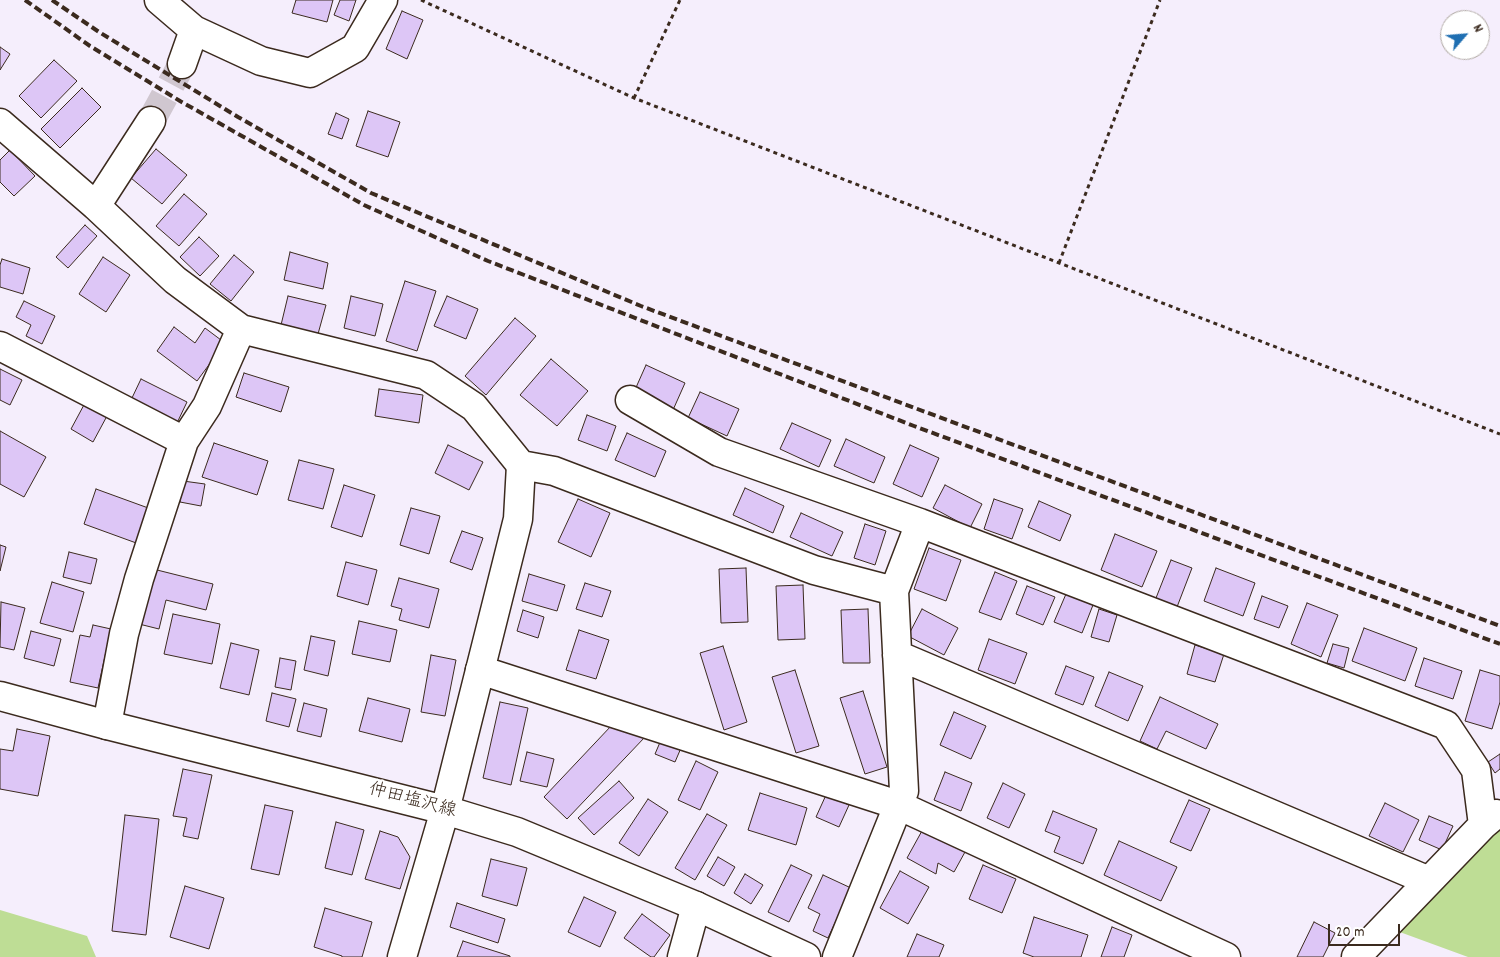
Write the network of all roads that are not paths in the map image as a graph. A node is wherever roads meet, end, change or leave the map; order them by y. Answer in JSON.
{"nodes":[{"id":1,"x":159,"y":0,"type":"edge"},
{"id":2,"x":383,"y":0,"type":"edge"},
{"id":3,"x":194,"y":30,"type":"junction"},
{"id":4,"x":182,"y":64,"type":"tunnel mouth"},
{"id":5,"x":152,"y":120,"type":"tunnel mouth"},
{"id":6,"x":2,"y":129,"type":"edge"},
{"id":7,"x":96,"y":206,"type":"junction"},
{"id":8,"x":241,"y":329,"type":"junction"},
{"id":9,"x":0,"y":346,"type":"edge"},
{"id":10,"x":630,"y":400,"type":"dead end"},
{"id":11,"x":184,"y":441,"type":"junction"},
{"id":12,"x":521,"y":465,"type":"junction"},
{"id":13,"x":920,"y":523,"type":"junction"},
{"id":14,"x":894,"y":591,"type":"junction"},
{"id":15,"x":897,"y":655,"type":"junction"},
{"id":16,"x":480,"y":670,"type":"junction"},
{"id":17,"x":0,"y":696,"type":"edge"},
{"id":18,"x":107,"y":725,"type":"junction"},
{"id":19,"x":898,"y":805,"type":"junction"},
{"id":20,"x":445,"y":810,"type":"junction"},
{"id":21,"x":1491,"y":818,"type":"edge"},
{"id":22,"x":1429,"y":881,"type":"junction"},
{"id":23,"x":696,"y":906,"type":"junction"},
{"id":24,"x":402,"y":957,"type":"edge"},
{"id":25,"x":682,"y":957,"type":"edge"},
{"id":26,"x":806,"y":957,"type":"edge"},
{"id":27,"x":838,"y":957,"type":"edge"},
{"id":28,"x":1226,"y":957,"type":"edge"},
{"id":29,"x":1356,"y":957,"type":"edge"}],
"edges":[{"from":1,"to":3,"type":"street"},
{"from":2,"to":3,"type":"street"},
{"from":3,"to":4,"type":"street"},
{"from":5,"to":7,"type":"street"},
{"from":6,"to":7,"type":"street"},
{"from":7,"to":8,"type":"street"},
{"from":8,"to":11,"type":"street"},
{"from":8,"to":12,"type":"street"},
{"from":9,"to":11,"type":"street"},
{"from":10,"to":13,"type":"street"},
{"from":11,"to":18,"type":"street"},
{"from":12,"to":14,"type":"street"},
{"from":12,"to":16,"type":"street"},
{"from":13,"to":14,"type":"street"},
{"from":13,"to":21,"type":"street"},
{"from":14,"to":15,"type":"street"},
{"from":15,"to":19,"type":"street"},
{"from":15,"to":22,"type":"street"},
{"from":16,"to":19,"type":"street"},
{"from":16,"to":20,"type":"street"},
{"from":17,"to":18,"type":"street","name":"仲田塩沢線"},
{"from":18,"to":20,"type":"street","name":"仲田塩沢線"},
{"from":19,"to":27,"type":"street"},
{"from":19,"to":28,"type":"street"},
{"from":20,"to":23,"type":"street","name":"仲田塩沢線"},
{"from":20,"to":24,"type":"street"},
{"from":21,"to":22,"type":"street"},
{"from":22,"to":29,"type":"street"},
{"from":23,"to":25,"type":"street"},
{"from":23,"to":26,"type":"street","name":"仲田塩沢線"}]}
